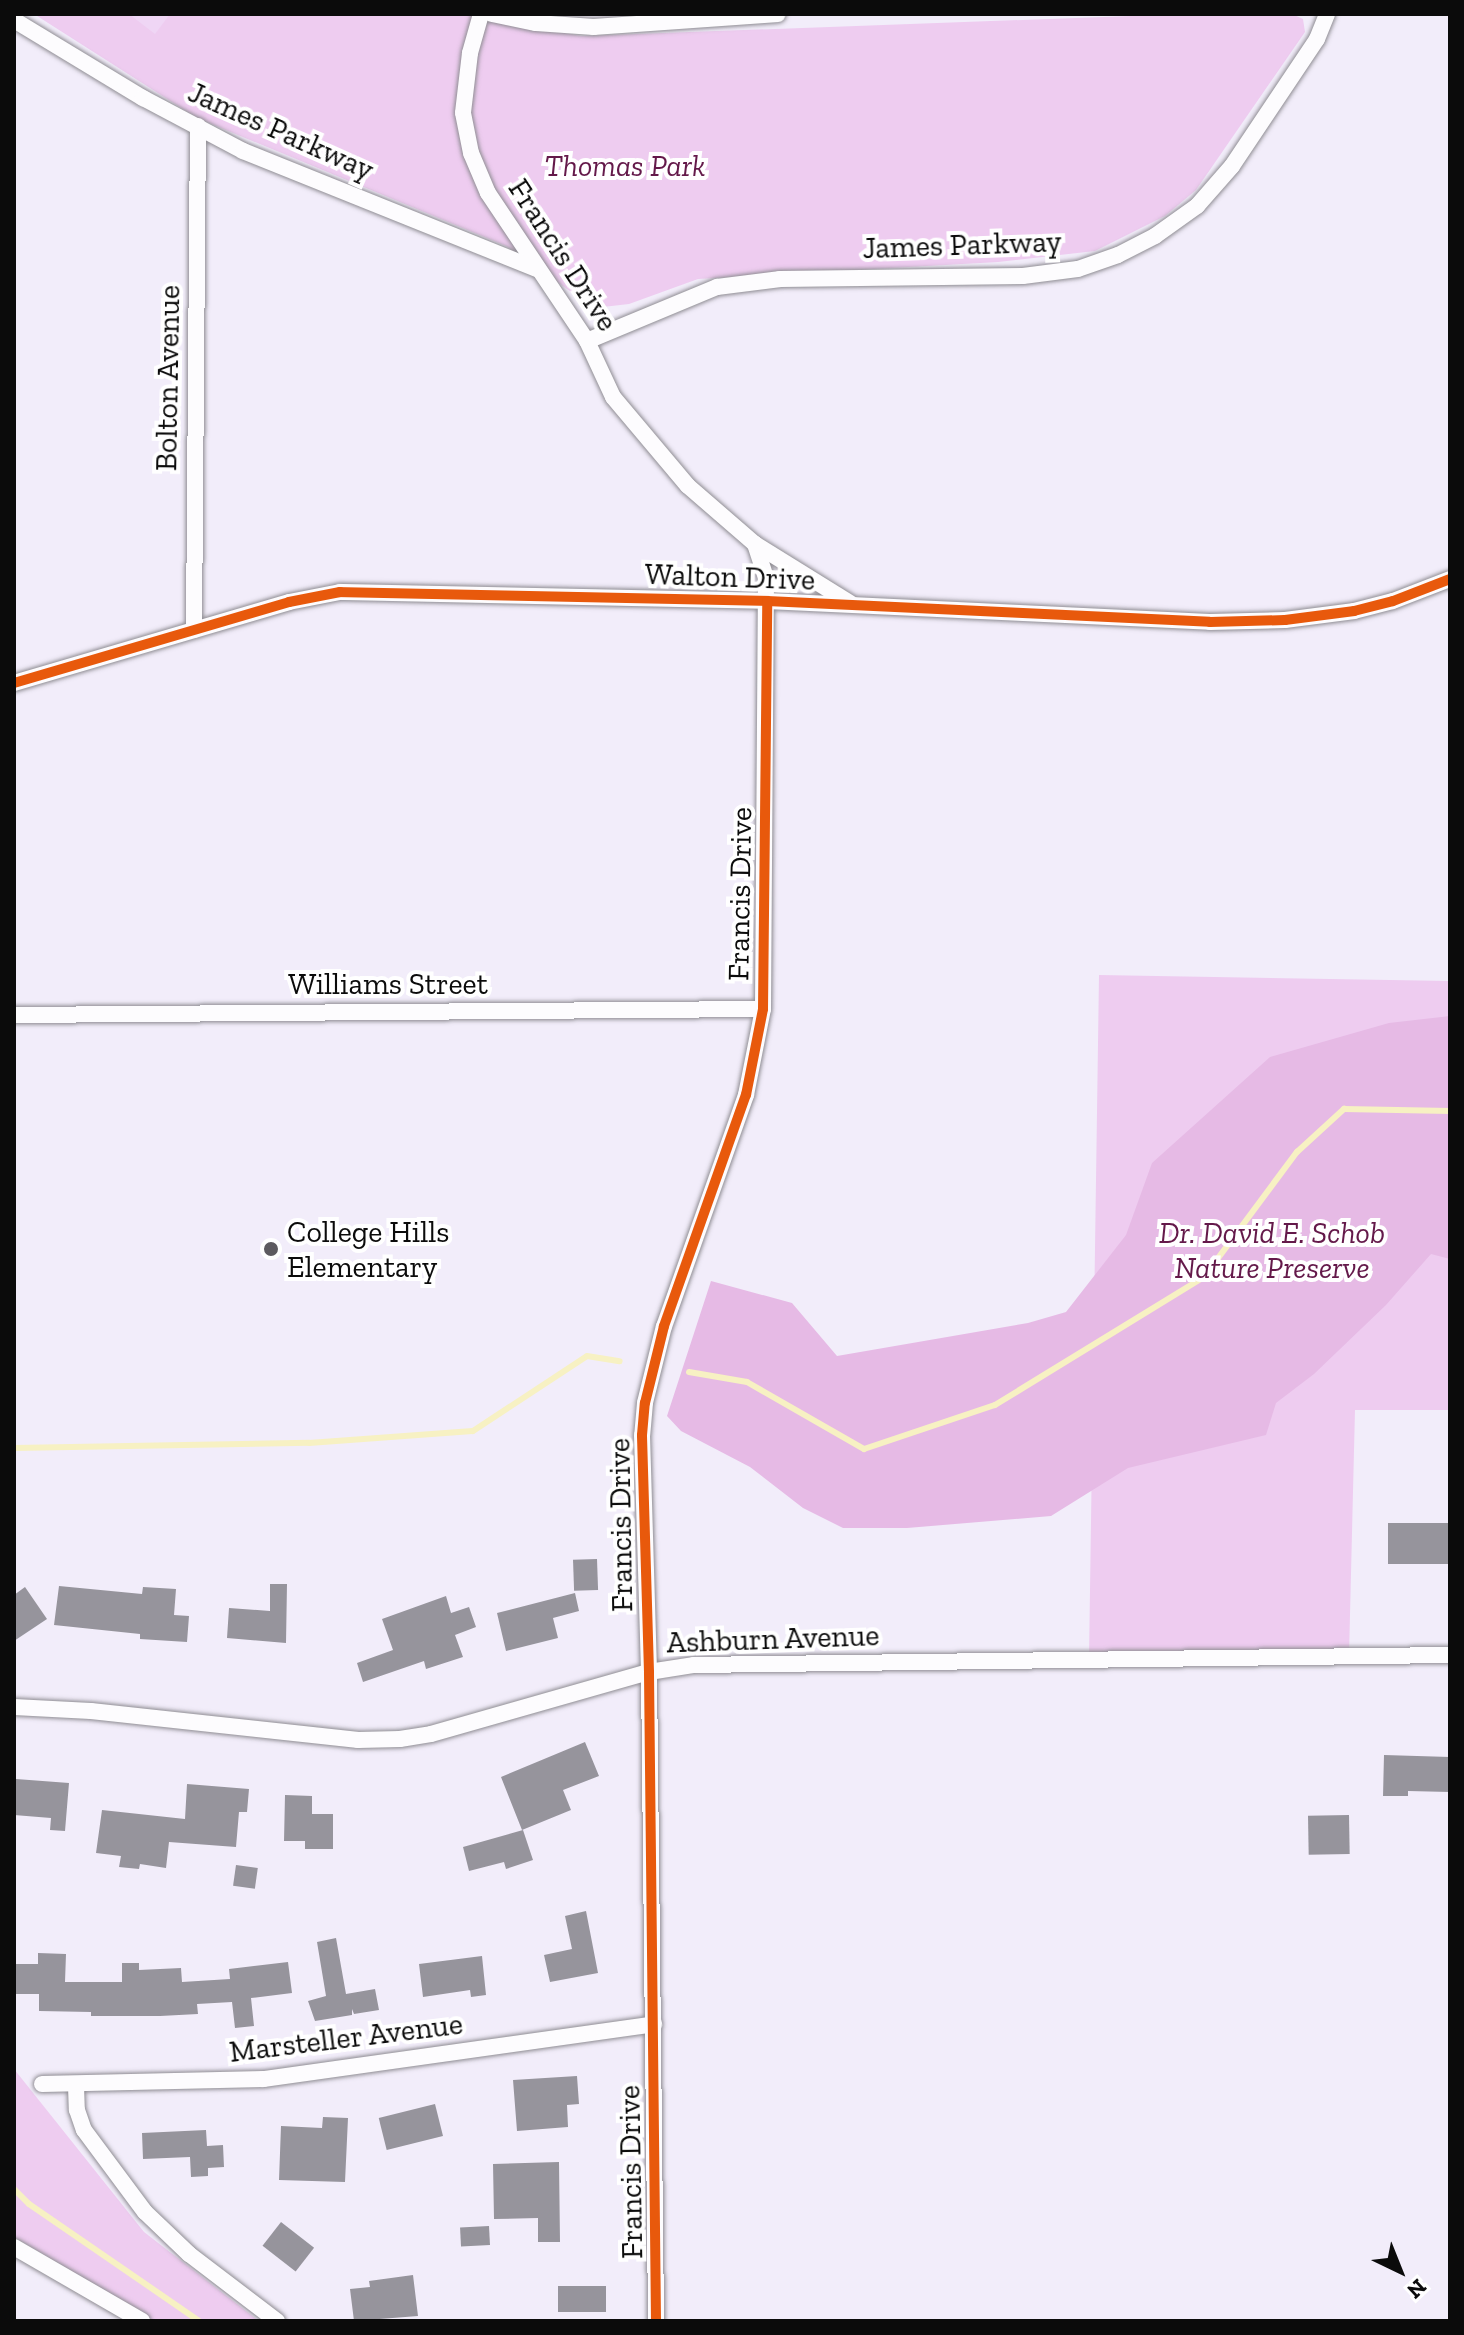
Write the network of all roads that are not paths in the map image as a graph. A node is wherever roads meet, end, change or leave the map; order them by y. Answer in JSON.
{"nodes":[{"id":1,"x":481,"y":14,"type":"edge"},
{"id":2,"x":492,"y":14,"type":"edge"},
{"id":3,"x":778,"y":14,"type":"edge"},
{"id":4,"x":1327,"y":14,"type":"edge"},
{"id":5,"x":14,"y":20,"type":"edge"},
{"id":6,"x":198,"y":126,"type":"junction"},
{"id":7,"x":537,"y":270,"type":"junction"},
{"id":8,"x":587,"y":341,"type":"junction"},
{"id":9,"x":755,"y":544,"type":"junction"},
{"id":10,"x":1450,"y":579,"type":"edge"},
{"id":11,"x":767,"y":601,"type":"junction"},
{"id":12,"x":855,"y":605,"type":"junction"},
{"id":13,"x":194,"y":630,"type":"junction"},
{"id":14,"x":14,"y":683,"type":"edge"},
{"id":15,"x":763,"y":1009,"type":"junction"},
{"id":16,"x":14,"y":1015,"type":"edge"},
{"id":17,"x":1450,"y":1655,"type":"edge"},
{"id":18,"x":649,"y":1672,"type":"junction"},
{"id":19,"x":14,"y":1707,"type":"edge"},
{"id":20,"x":654,"y":2024,"type":"junction"},
{"id":21,"x":42,"y":2084,"type":"dead end"},
{"id":22,"x":76,"y":2086,"type":"junction"},
{"id":23,"x":14,"y":2247,"type":"edge"},
{"id":24,"x":142,"y":2321,"type":"edge"},
{"id":25,"x":277,"y":2321,"type":"edge"},
{"id":26,"x":656,"y":2321,"type":"edge"}],
"edges":[{"from":1,"to":7,"type":"street","name":"Francis Drive"},
{"from":2,"to":3,"type":"street"},
{"from":4,"to":8,"type":"street","name":"James Parkway"},
{"from":5,"to":6,"type":"street","name":"James Parkway"},
{"from":6,"to":7,"type":"street","name":"James Parkway"},
{"from":6,"to":13,"type":"street","name":"Bolton Avenue"},
{"from":7,"to":8,"type":"street","name":"Francis Drive"},
{"from":8,"to":9,"type":"street","name":"Francis Drive"},
{"from":9,"to":11,"type":"street","name":"Francis Drive"},
{"from":9,"to":12,"type":"street"},
{"from":10,"to":12,"type":"street","name":"Walton Drive"},
{"from":11,"to":12,"type":"street","name":"Walton Drive"},
{"from":11,"to":13,"type":"street","name":"Walton Drive"},
{"from":11,"to":15,"type":"street","name":"Francis Drive"},
{"from":13,"to":14,"type":"street","name":"Walton Drive"},
{"from":15,"to":16,"type":"street","name":"Williams Street"},
{"from":15,"to":18,"type":"street","name":"Francis Drive"},
{"from":17,"to":18,"type":"street","name":"Ashburn Avenue"},
{"from":18,"to":19,"type":"street","name":"Ashburn Avenue"},
{"from":18,"to":20,"type":"street","name":"Francis Drive"},
{"from":20,"to":22,"type":"street","name":"Marsteller Avenue"},
{"from":20,"to":26,"type":"street","name":"Francis Drive"},
{"from":21,"to":22,"type":"street","name":"Marsteller Avenue"},
{"from":22,"to":25,"type":"street"},
{"from":23,"to":24,"type":"street"}]}
